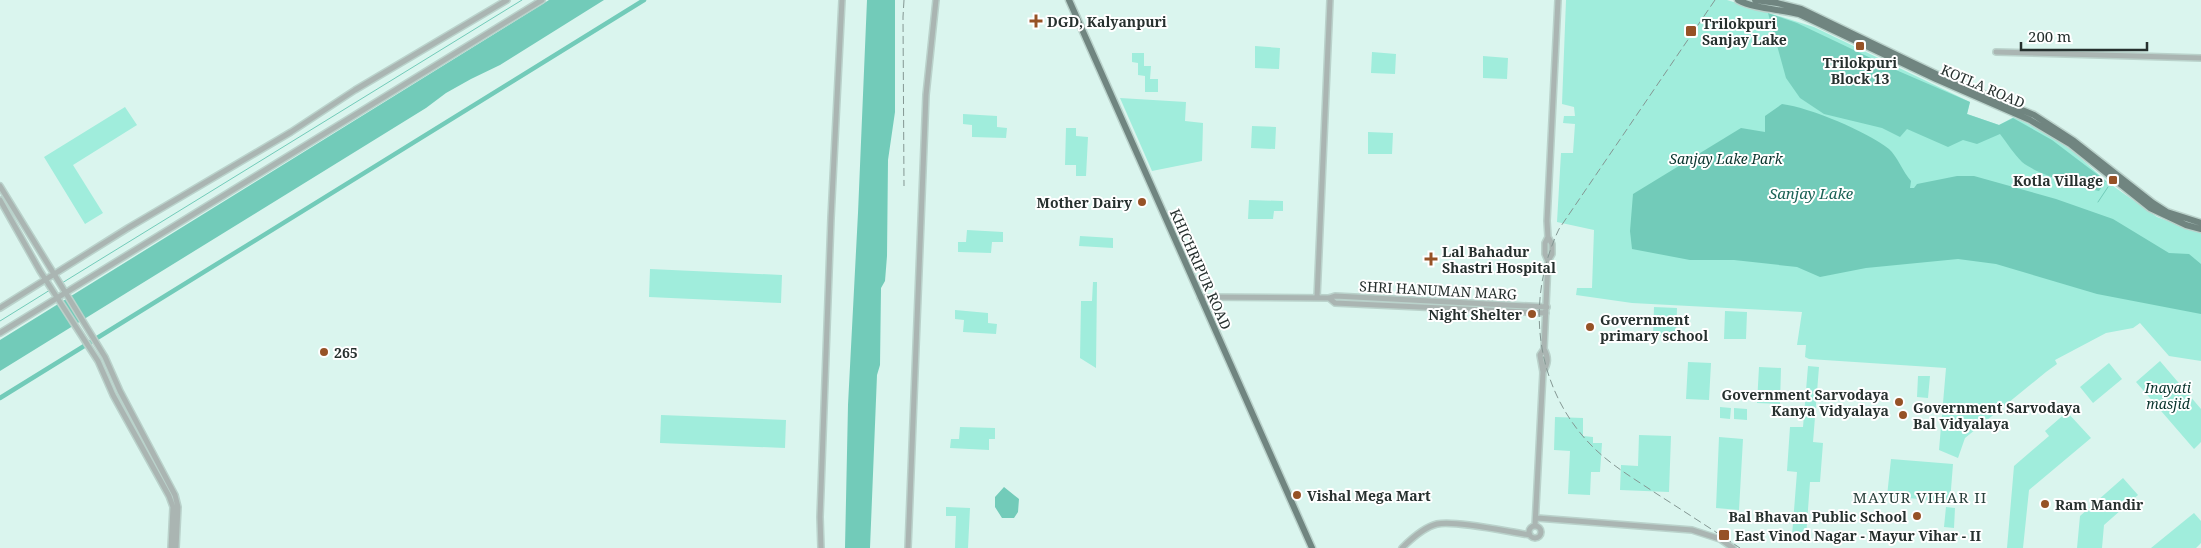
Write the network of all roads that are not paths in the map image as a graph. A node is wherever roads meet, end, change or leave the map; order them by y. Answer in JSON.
{"nodes":[{"id":1,"x":507,"y":0,"type":"edge"},
{"id":2,"x":542,"y":0,"type":"edge"},
{"id":3,"x":842,"y":0,"type":"edge"},
{"id":4,"x":936,"y":0,"type":"edge"},
{"id":5,"x":1069,"y":0,"type":"edge"},
{"id":6,"x":1330,"y":0,"type":"edge"},
{"id":7,"x":1558,"y":0,"type":"edge"},
{"id":8,"x":1738,"y":0,"type":"edge"},
{"id":9,"x":1755,"y":0,"type":"edge"},
{"id":10,"x":1785,"y":4,"type":"edge"},
{"id":11,"x":1996,"y":52,"type":"dead end"},
{"id":12,"x":2201,"y":58,"type":"edge"},
{"id":13,"x":0,"y":186,"type":"edge"},
{"id":14,"x":0,"y":200,"type":"edge"},
{"id":15,"x":2201,"y":223,"type":"edge"},
{"id":16,"x":2201,"y":228,"type":"edge"},
{"id":17,"x":56,"y":278,"type":"junction"},
{"id":18,"x":46,"y":280,"type":"junction"},
{"id":19,"x":66,"y":293,"type":"junction"},
{"id":20,"x":1200,"y":297,"type":"junction"},
{"id":21,"x":57,"y":298,"type":"junction"},
{"id":22,"x":1317,"y":298,"type":"junction"},
{"id":23,"x":0,"y":308,"type":"edge"},
{"id":24,"x":1546,"y":310,"type":"junction"},
{"id":25,"x":0,"y":333,"type":"edge"},
{"id":26,"x":1537,"y":518,"type":"junction"},
{"id":27,"x":1535,"y":526,"type":"junction"},
{"id":28,"x":1530,"y":535,"type":"junction"},
{"id":29,"x":171,"y":548,"type":"edge"},
{"id":30,"x":176,"y":548,"type":"edge"},
{"id":31,"x":821,"y":548,"type":"edge"},
{"id":32,"x":908,"y":548,"type":"edge"},
{"id":33,"x":1312,"y":548,"type":"edge"},
{"id":34,"x":1402,"y":548,"type":"edge"},
{"id":35,"x":1733,"y":548,"type":"edge"}],
"edges":[{"from":1,"to":17,"type":"street"},
{"from":2,"to":19,"type":"street"},
{"from":3,"to":31,"type":"street"},
{"from":4,"to":32,"type":"street"},
{"from":5,"to":20,"type":"main road","name":"KHICHRIPUR ROAD"},
{"from":6,"to":22,"type":"street"},
{"from":7,"to":24,"type":"street"},
{"from":8,"to":10,"type":"main road","name":"KOTLA ROAD"},
{"from":9,"to":10,"type":"main road","name":"KOTLA ROAD"},
{"from":10,"to":15,"type":"main road","name":"KOTLA ROAD"},
{"from":10,"to":16,"type":"main road","name":"KOTLA ROAD"},
{"from":11,"to":12,"type":"street"},
{"from":13,"to":17,"type":"street"},
{"from":14,"to":18,"type":"street"},
{"from":17,"to":18,"type":"street"},
{"from":17,"to":19,"type":"street"},
{"from":18,"to":21,"type":"street"},
{"from":18,"to":23,"type":"street"},
{"from":19,"to":21,"type":"street"},
{"from":19,"to":30,"type":"street"},
{"from":20,"to":22,"type":"street","name":"SHRI HANUMAN MARG"},
{"from":20,"to":33,"type":"main road","name":"KHICHRIPUR ROAD"},
{"from":21,"to":25,"type":"street"},
{"from":21,"to":29,"type":"street"},
{"from":22,"to":24,"type":"street","name":"SHRI HANUMAN MARG"},
{"from":24,"to":26,"type":"street"},
{"from":26,"to":27,"type":"street"},
{"from":26,"to":35,"type":"street"},
{"from":27,"to":28,"type":"street"},
{"from":27,"to":28,"type":"street"},
{"from":28,"to":34,"type":"street"}]}
